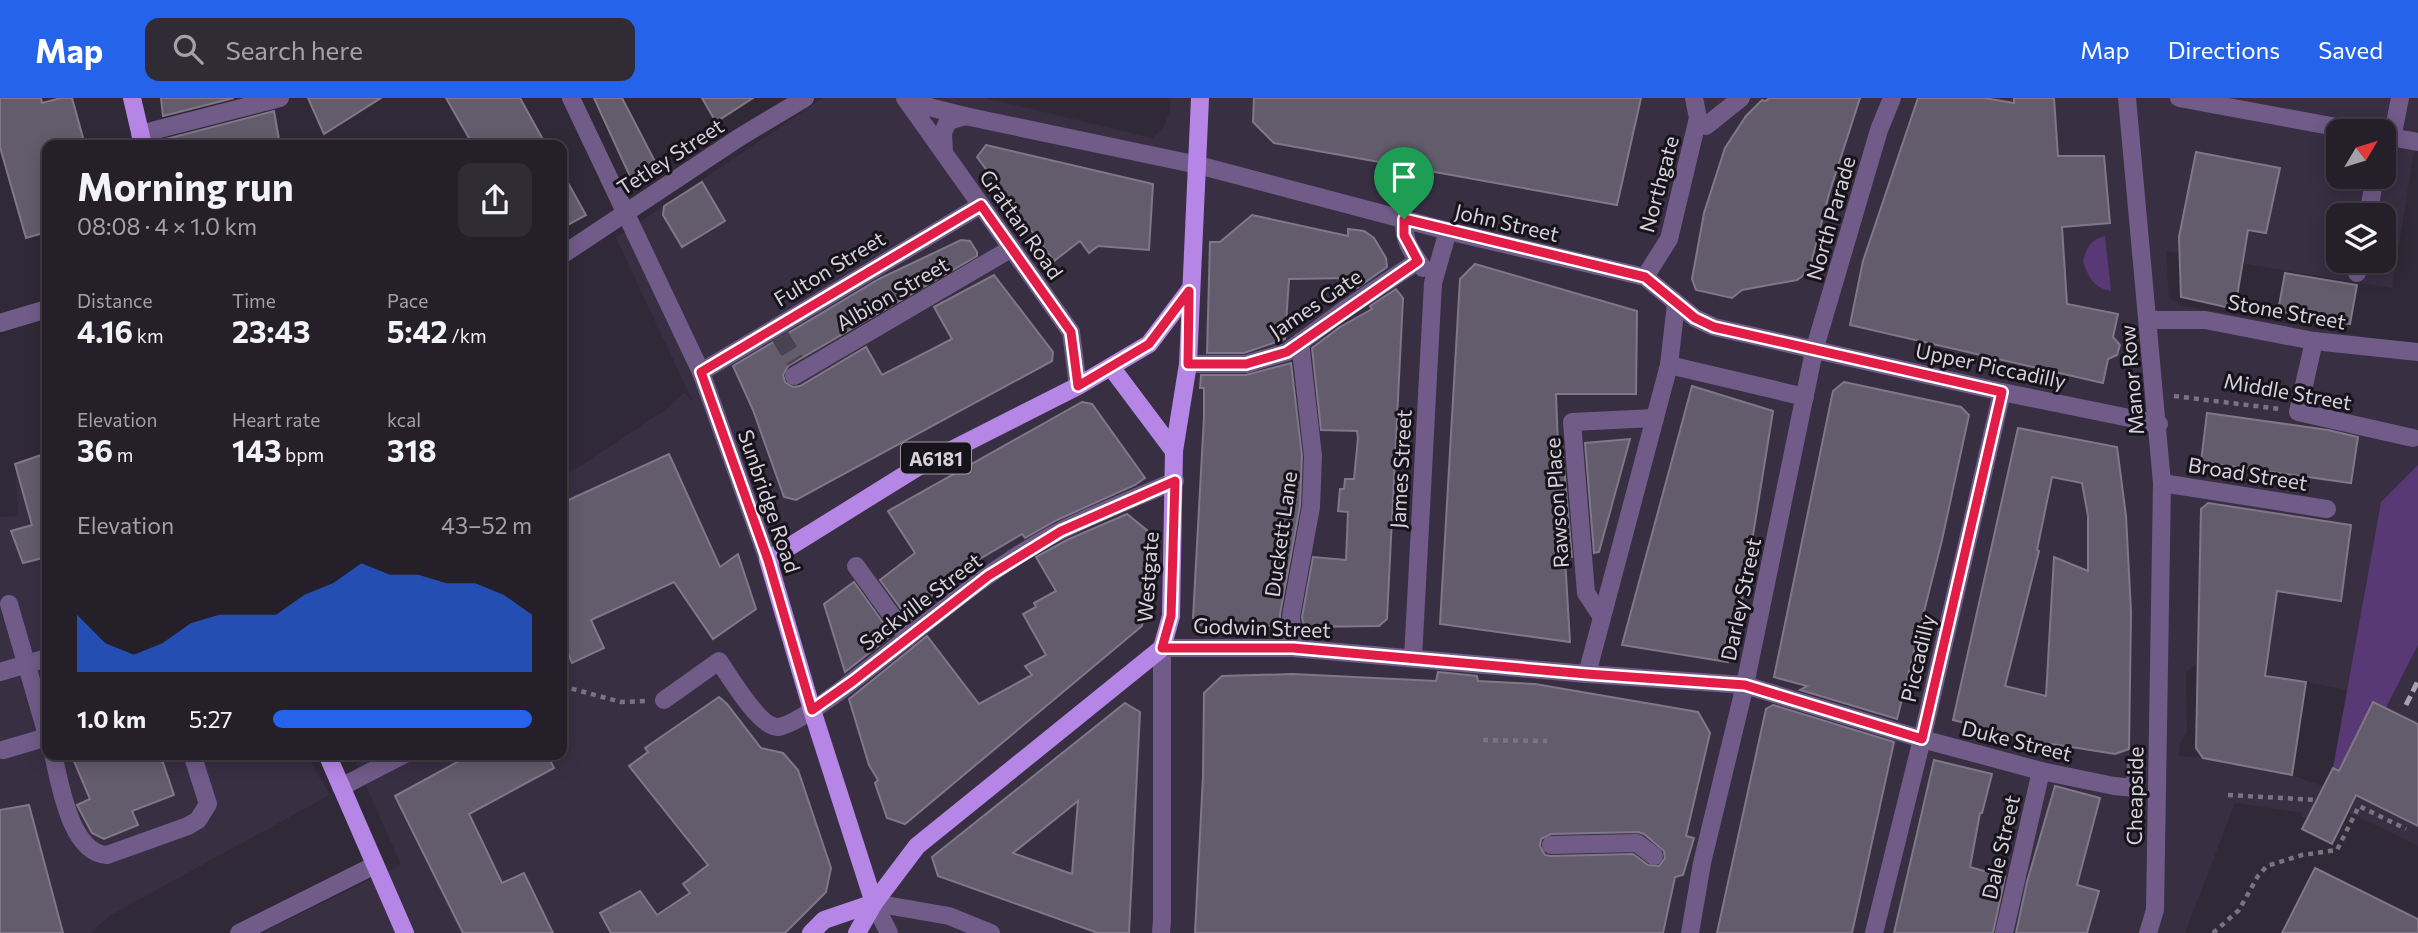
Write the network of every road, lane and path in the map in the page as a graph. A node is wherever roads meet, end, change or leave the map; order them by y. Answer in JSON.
{"nodes":[{"id":1,"x":132,"y":98,"type":"edge"},
{"id":2,"x":279,"y":98,"type":"edge"},
{"id":3,"x":571,"y":98,"type":"edge"},
{"id":4,"x":805,"y":98,"type":"edge"},
{"id":5,"x":905,"y":98,"type":"edge"},
{"id":6,"x":916,"y":98,"type":"edge"},
{"id":7,"x":1200,"y":98,"type":"edge"},
{"id":8,"x":1694,"y":98,"type":"edge"},
{"id":9,"x":1741,"y":98,"type":"edge"},
{"id":10,"x":1892,"y":98,"type":"edge"},
{"id":11,"x":2127,"y":98,"type":"edge"},
{"id":12,"x":2179,"y":98,"type":"edge"},
{"id":13,"x":2400,"y":98,"type":"edge"},
{"id":14,"x":965,"y":116,"type":"junction"},
{"id":15,"x":2394,"y":119,"type":"edge"},
{"id":16,"x":2326,"y":125,"type":"edge"},
{"id":17,"x":1706,"y":126,"type":"dead end"},
{"id":18,"x":2396,"y":138,"type":"edge"},
{"id":19,"x":142,"y":140,"type":"edge"},
{"id":20,"x":2418,"y":142,"type":"edge"},
{"id":21,"x":944,"y":152,"type":"junction"},
{"id":22,"x":1198,"y":165,"type":"junction"},
{"id":23,"x":981,"y":205,"type":"junction"},
{"id":24,"x":626,"y":212,"type":"junction"},
{"id":25,"x":1404,"y":219,"type":"junction"},
{"id":26,"x":1448,"y":231,"type":"junction"},
{"id":27,"x":1012,"y":248,"type":"junction"},
{"id":28,"x":567,"y":252,"type":"edge"},
{"id":29,"x":1418,"y":261,"type":"junction"},
{"id":30,"x":1645,"y":277,"type":"junction"},
{"id":31,"x":1433,"y":283,"type":"junction"},
{"id":32,"x":1189,"y":291,"type":"junction"},
{"id":33,"x":1676,"y":304,"type":"junction"},
{"id":34,"x":42,"y":311,"type":"edge"},
{"id":35,"x":2148,"y":320,"type":"junction"},
{"id":36,"x":0,"y":323,"type":"edge"},
{"id":37,"x":2314,"y":341,"type":"junction"},
{"id":38,"x":1300,"y":342,"type":"junction"},
{"id":39,"x":1814,"y":351,"type":"junction"},
{"id":40,"x":2418,"y":352,"type":"edge"},
{"id":41,"x":1188,"y":364,"type":"junction"},
{"id":42,"x":1669,"y":365,"type":"junction"},
{"id":43,"x":1111,"y":366,"type":"junction"},
{"id":44,"x":797,"y":369,"type":"dead end"},
{"id":45,"x":701,"y":372,"type":"junction"},
{"id":46,"x":1078,"y":386,"type":"junction"},
{"id":47,"x":2002,"y":392,"type":"junction"},
{"id":48,"x":2155,"y":394,"type":"junction"},
{"id":49,"x":1805,"y":397,"type":"junction"},
{"id":50,"x":2298,"y":412,"type":"junction"},
{"id":51,"x":1655,"y":418,"type":"junction"},
{"id":52,"x":2159,"y":424,"type":"junction"},
{"id":53,"x":2413,"y":438,"type":"dead end"},
{"id":54,"x":1174,"y":451,"type":"junction"},
{"id":55,"x":1175,"y":481,"type":"junction"},
{"id":56,"x":2162,"y":483,"type":"junction"},
{"id":57,"x":2327,"y":509,"type":"dead end"},
{"id":58,"x":768,"y":560,"type":"junction"},
{"id":59,"x":856,"y":566,"type":"dead end"},
{"id":60,"x":9,"y":604,"type":"dead end"},
{"id":61,"x":1602,"y":617,"type":"junction"},
{"id":62,"x":908,"y":638,"type":"junction"},
{"id":63,"x":1162,"y":648,"type":"junction"},
{"id":64,"x":1293,"y":648,"type":"junction"},
{"id":65,"x":1413,"y":658,"type":"junction"},
{"id":66,"x":2159,"y":658,"type":"joint"},
{"id":67,"x":42,"y":660,"type":"edge"},
{"id":68,"x":28,"y":665,"type":"junction"},
{"id":69,"x":0,"y":672,"type":"edge"},
{"id":70,"x":1587,"y":674,"type":"junction"},
{"id":71,"x":1745,"y":685,"type":"junction"},
{"id":72,"x":567,"y":687,"type":"edge"},
{"id":73,"x":664,"y":700,"type":"joint"},
{"id":74,"x":812,"y":710,"type":"junction"},
{"id":75,"x":42,"y":717,"type":"edge"},
{"id":76,"x":42,"y":738,"type":"edge"},
{"id":77,"x":1922,"y":739,"type":"junction"},
{"id":78,"x":1483,"y":740,"type":"dead end"},
{"id":79,"x":1547,"y":741,"type":"dead end"},
{"id":80,"x":3,"y":750,"type":"dead end"},
{"id":81,"x":54,"y":760,"type":"edge"},
{"id":82,"x":194,"y":760,"type":"edge"},
{"id":83,"x":330,"y":760,"type":"edge"},
{"id":84,"x":393,"y":760,"type":"edge"},
{"id":85,"x":2136,"y":762,"type":"dead end"},
{"id":86,"x":2041,"y":771,"type":"junction"},
{"id":87,"x":341,"y":787,"type":"junction"},
{"id":88,"x":2228,"y":795,"type":"dead end"},
{"id":89,"x":2317,"y":800,"type":"dead end"},
{"id":90,"x":2406,"y":829,"type":"dead end"},
{"id":91,"x":1551,"y":845,"type":"dead end"},
{"id":92,"x":1654,"y":856,"type":"dead end"},
{"id":93,"x":375,"y":864,"type":"junction"},
{"id":94,"x":874,"y":903,"type":"junction"},
{"id":95,"x":394,"y":908,"type":"junction"},
{"id":96,"x":2226,"y":923,"type":"junction"},
{"id":97,"x":239,"y":933,"type":"edge"},
{"id":98,"x":395,"y":933,"type":"edge"},
{"id":99,"x":405,"y":933,"type":"edge"},
{"id":100,"x":811,"y":933,"type":"edge"},
{"id":101,"x":857,"y":933,"type":"edge"},
{"id":102,"x":889,"y":933,"type":"edge"},
{"id":103,"x":991,"y":933,"type":"edge"},
{"id":104,"x":1161,"y":933,"type":"edge"},
{"id":105,"x":1690,"y":933,"type":"edge"},
{"id":106,"x":1874,"y":933,"type":"edge"},
{"id":107,"x":2004,"y":933,"type":"edge"},
{"id":108,"x":2148,"y":933,"type":"edge"},
{"id":109,"x":2213,"y":933,"type":"edge"},
{"id":110,"x":2226,"y":933,"type":"edge"}],
"edges":[{"from":1,"to":19,"type":"main road"},
{"from":2,"to":19,"type":"street"},
{"from":3,"to":24,"type":"street","name":"Sunbridge Road"},
{"from":4,"to":24,"type":"street","name":"Tetley Street"},
{"from":5,"to":21,"type":"street","name":"Grattan Road"},
{"from":6,"to":14,"type":"street"},
{"from":7,"to":22,"type":"main road","name":"Westgate"},
{"from":8,"to":30,"type":"street","name":"Northgate"},
{"from":9,"to":17,"type":"street","name":"Northgate"},
{"from":10,"to":39,"type":"street","name":"North Parade"},
{"from":11,"to":35,"type":"street","name":"Manor Row"},
{"from":12,"to":16,"type":"street"},
{"from":13,"to":15,"type":"street"},
{"from":14,"to":21,"type":"street"},
{"from":14,"to":22,"type":"street","name":"John Street"},
{"from":18,"to":20,"type":"street"},
{"from":21,"to":23,"type":"street","name":"Grattan Road"},
{"from":22,"to":25,"type":"street","name":"John Street"},
{"from":22,"to":32,"type":"main road","name":"Westgate"},
{"from":23,"to":27,"type":"street","name":"Grattan Road"},
{"from":23,"to":45,"type":"street","name":"Fulton Street"},
{"from":24,"to":28,"type":"street","name":"Tetley Street"},
{"from":24,"to":45,"type":"street","name":"Sunbridge Road"},
{"from":25,"to":26,"type":"street","name":"John Street"},
{"from":25,"to":29,"type":"street"},
{"from":26,"to":30,"type":"street","name":"John Street"},
{"from":26,"to":31,"type":"street","name":"James Street"},
{"from":27,"to":44,"type":"street","name":"Albion Street"},
{"from":27,"to":46,"type":"street","name":"Grattan Road"},
{"from":29,"to":31,"type":"street"},
{"from":29,"to":38,"type":"street","name":"James Gate"},
{"from":30,"to":33,"type":"street","name":"John Street"},
{"from":31,"to":65,"type":"street","name":"James Street"},
{"from":32,"to":41,"type":"main road","name":"Westgate"},
{"from":32,"to":43,"type":"main road","number":"A6181"},
{"from":33,"to":39,"type":"street","name":"Upper Piccadilly"},
{"from":33,"to":42,"type":"street"},
{"from":34,"to":36,"type":"street"},
{"from":35,"to":37,"type":"street","name":"Stone Street"},
{"from":35,"to":48,"type":"street","name":"Manor Row"},
{"from":37,"to":40,"type":"street","name":"Stone Street"},
{"from":37,"to":50,"type":"street"},
{"from":38,"to":41,"type":"street","name":"James Gate"},
{"from":38,"to":64,"type":"street","name":"Duckett Lane"},
{"from":39,"to":47,"type":"street","name":"Upper Piccadilly"},
{"from":39,"to":49,"type":"street","name":"North Parade"},
{"from":41,"to":54,"type":"main road","name":"Westgate"},
{"from":42,"to":49,"type":"street"},
{"from":42,"to":51,"type":"street"},
{"from":43,"to":46,"type":"main road","number":"A6181"},
{"from":43,"to":54,"type":"main road"},
{"from":45,"to":58,"type":"street","name":"Sunbridge Road"},
{"from":46,"to":58,"type":"main road","number":"A6181"},
{"from":47,"to":52,"type":"street","name":"Upper Piccadilly"},
{"from":47,"to":77,"type":"street","name":"Piccadilly"},
{"from":48,"to":50,"type":"path","name":"Middle Street"},
{"from":48,"to":52,"type":"street","name":"Manor Row"},
{"from":49,"to":71,"type":"street","name":"Darley Street"},
{"from":50,"to":53,"type":"street","name":"Middle Street"},
{"from":51,"to":61,"type":"street"},
{"from":51,"to":61,"type":"street","name":"Rawson Place"},
{"from":52,"to":56,"type":"street","name":"Manor Row"},
{"from":54,"to":55,"type":"main road","name":"Westgate"},
{"from":55,"to":62,"type":"street","name":"Sackville Street"},
{"from":55,"to":63,"type":"main road","name":"Westgate"},
{"from":56,"to":57,"type":"street","name":"Broad Street"},
{"from":56,"to":66,"type":"street","name":"Manor Row"},
{"from":58,"to":74,"type":"main road","name":"Sunbridge Road"},
{"from":59,"to":62,"type":"street"},
{"from":60,"to":68,"type":"street"},
{"from":61,"to":70,"type":"street"},
{"from":62,"to":74,"type":"street","name":"Sackville Street"},
{"from":63,"to":64,"type":"street","name":"Godwin Street"},
{"from":63,"to":94,"type":"main road"},
{"from":63,"to":104,"type":"street","name":"Westgate"},
{"from":64,"to":65,"type":"street","name":"Godwin Street"},
{"from":65,"to":70,"type":"street","name":"Godwin Street"},
{"from":66,"to":108,"type":"street","name":"Cheapside"},
{"from":67,"to":68,"type":"street"},
{"from":68,"to":69,"type":"street"},
{"from":68,"to":75,"type":"street"},
{"from":70,"to":71,"type":"street","name":"Godwin Street"},
{"from":71,"to":77,"type":"street","name":"Duke Street"},
{"from":71,"to":105,"type":"street","name":"Darley Street"},
{"from":72,"to":73,"type":"path"},
{"from":73,"to":74,"type":"street","name":"Sackville Street"},
{"from":74,"to":94,"type":"main road","name":"Sunbridge Road"},
{"from":76,"to":80,"type":"street"},
{"from":77,"to":86,"type":"street","name":"Duke Street"},
{"from":77,"to":106,"type":"street","name":"Piccadilly"},
{"from":78,"to":79,"type":"path"},
{"from":81,"to":82,"type":"street"},
{"from":83,"to":87,"type":"main road"},
{"from":84,"to":87,"type":"street"},
{"from":85,"to":86,"type":"street","name":"Duke Street"},
{"from":86,"to":107,"type":"street","name":"Dale Street"},
{"from":87,"to":93,"type":"main road"},
{"from":88,"to":89,"type":"path"},
{"from":90,"to":96,"type":"path"},
{"from":91,"to":92,"type":"street"},
{"from":93,"to":95,"type":"main road"},
{"from":93,"to":97,"type":"street"},
{"from":94,"to":100,"type":"main road"},
{"from":94,"to":101,"type":"main road"},
{"from":94,"to":102,"type":"street","name":"Sunbridge Road"},
{"from":94,"to":103,"type":"street"},
{"from":95,"to":98,"type":"main road"},
{"from":95,"to":99,"type":"main road"},
{"from":96,"to":109,"type":"path"},
{"from":96,"to":110,"type":"path"}]}
